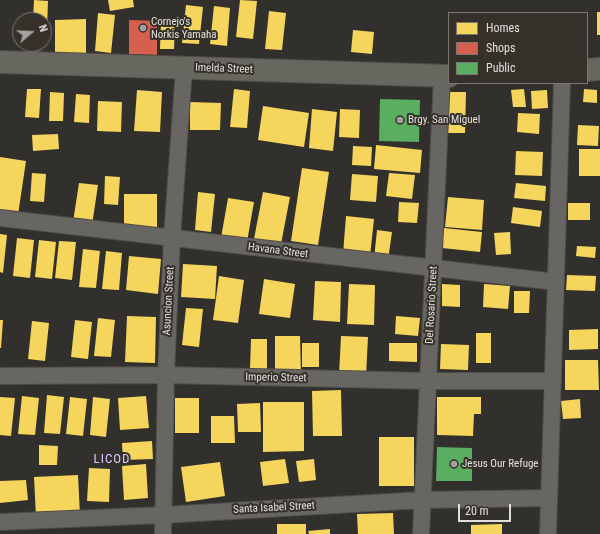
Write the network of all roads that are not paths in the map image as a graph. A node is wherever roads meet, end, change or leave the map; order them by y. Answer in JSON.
{"nodes":[{"id":1,"x":0,"y":62,"type":"edge"},
{"id":2,"x":184,"y":68,"type":"junction"},
{"id":3,"x":600,"y":69,"type":"edge"},
{"id":4,"x":588,"y":70,"type":"edge"},
{"id":5,"x":445,"y":76,"type":"edge"},
{"id":6,"x":562,"y":84,"type":"edge"},
{"id":7,"x":0,"y":218,"type":"edge"},
{"id":8,"x":172,"y":238,"type":"junction"},
{"id":9,"x":433,"y":268,"type":"junction"},
{"id":10,"x":556,"y":282,"type":"junction"},
{"id":11,"x":0,"y":376,"type":"edge"},
{"id":12,"x":166,"y":376,"type":"junction"},
{"id":13,"x":553,"y":381,"type":"junction"},
{"id":14,"x":428,"y":382,"type":"junction"},
{"id":15,"x":549,"y":498,"type":"junction"},
{"id":16,"x":423,"y":500,"type":"junction"},
{"id":17,"x":163,"y":515,"type":"junction"},
{"id":18,"x":0,"y":522,"type":"edge"},
{"id":19,"x":162,"y":534,"type":"edge"},
{"id":20,"x":421,"y":534,"type":"edge"},
{"id":21,"x":548,"y":534,"type":"edge"}],
"edges":[{"from":1,"to":2,"type":"main road","name":"Imelda Street"},
{"from":2,"to":5,"type":"main road","name":"Imelda Street"},
{"from":2,"to":8,"type":"street","name":"Asuncion Street"},
{"from":3,"to":4,"type":"main road"},
{"from":5,"to":9,"type":"street","name":"Del Rosario Street"},
{"from":6,"to":10,"type":"street"},
{"from":7,"to":8,"type":"street","name":"Havana Street"},
{"from":8,"to":9,"type":"street","name":"Havana Street"},
{"from":8,"to":12,"type":"street","name":"Asuncion Street"},
{"from":9,"to":10,"type":"street","name":"Havana Street"},
{"from":9,"to":14,"type":"street","name":"Del Rosario Street"},
{"from":10,"to":13,"type":"street"},
{"from":11,"to":12,"type":"street","name":"Imperio Street"},
{"from":12,"to":14,"type":"street","name":"Imperio Street"},
{"from":12,"to":17,"type":"street","name":"Asuncion Street"},
{"from":13,"to":14,"type":"street","name":"Imperio Street"},
{"from":13,"to":15,"type":"street"},
{"from":14,"to":16,"type":"street","name":"Del Rosario Street"},
{"from":15,"to":16,"type":"street","name":"Santa Isabel Street"},
{"from":15,"to":21,"type":"street"},
{"from":16,"to":17,"type":"street","name":"Santa Isabel Street"},
{"from":16,"to":20,"type":"street","name":"Del Rosario Street"},
{"from":17,"to":18,"type":"street","name":"Santa Isabel Street"},
{"from":17,"to":19,"type":"street","name":"Asuncion Street"}]}
